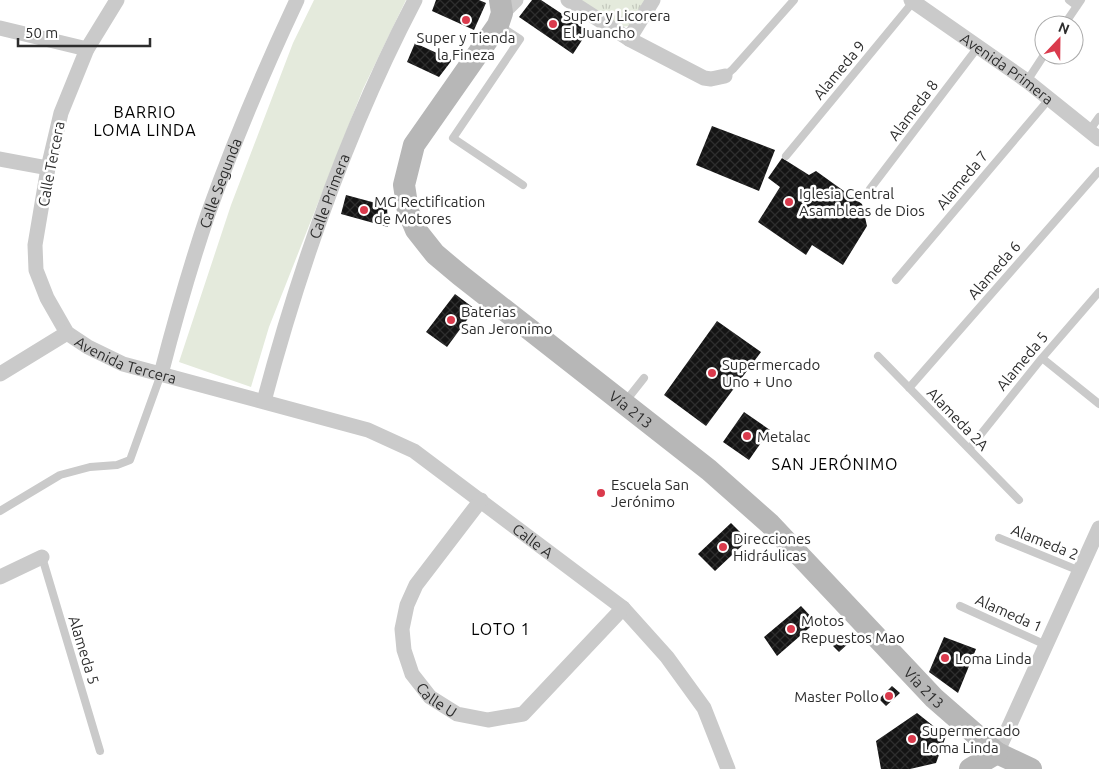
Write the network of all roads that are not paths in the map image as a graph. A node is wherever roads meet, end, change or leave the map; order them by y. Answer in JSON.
{"nodes":[{"id":1,"x":117,"y":0,"type":"edge"},
{"id":2,"x":297,"y":0,"type":"edge"},
{"id":3,"x":415,"y":0,"type":"edge"},
{"id":4,"x":516,"y":0,"type":"edge"},
{"id":5,"x":568,"y":0,"type":"edge"},
{"id":6,"x":653,"y":0,"type":"edge"},
{"id":7,"x":794,"y":0,"type":"edge"},
{"id":8,"x":1068,"y":0,"type":"edge"},
{"id":9,"x":912,"y":1,"type":"edge"},
{"id":10,"x":1079,"y":3,"type":"edge"},
{"id":11,"x":500,"y":15,"type":"edge"},
{"id":12,"x":1071,"y":15,"type":"edge"},
{"id":13,"x":0,"y":28,"type":"edge"},
{"id":14,"x":629,"y":40,"type":"junction"},
{"id":15,"x":978,"y":47,"type":"junction"},
{"id":16,"x":88,"y":50,"type":"junction"},
{"id":17,"x":1037,"y":65,"type":"edge"},
{"id":18,"x":725,"y":76,"type":"joint"},
{"id":19,"x":1027,"y":81,"type":"junction"},
{"id":20,"x":1050,"y":98,"type":"junction"},
{"id":21,"x":1099,"y":117,"type":"edge"},
{"id":22,"x":1094,"y":135,"type":"edge"},
{"id":23,"x":786,"y":156,"type":"dead end"},
{"id":24,"x":0,"y":159,"type":"edge"},
{"id":25,"x":48,"y":168,"type":"junction"},
{"id":26,"x":1099,"y":171,"type":"edge"},
{"id":27,"x":523,"y":185,"type":"dead end"},
{"id":28,"x":870,"y":188,"type":"dead end"},
{"id":29,"x":896,"y":280,"type":"dead end"},
{"id":30,"x":1099,"y":292,"type":"edge"},
{"id":31,"x":1092,"y":300,"type":"junction"},
{"id":32,"x":1099,"y":305,"type":"edge"},
{"id":33,"x":67,"y":333,"type":"junction"},
{"id":34,"x":878,"y":356,"type":"dead end"},
{"id":35,"x":1042,"y":358,"type":"junction"},
{"id":36,"x":0,"y":374,"type":"edge"},
{"id":37,"x":161,"y":374,"type":"junction"},
{"id":38,"x":644,"y":378,"type":"dead end"},
{"id":39,"x":909,"y":388,"type":"junction"},
{"id":40,"x":264,"y":401,"type":"junction"},
{"id":41,"x":625,"y":402,"type":"junction"},
{"id":42,"x":1099,"y":404,"type":"edge"},
{"id":43,"x":968,"y":449,"type":"junction"},
{"id":44,"x":482,"y":500,"type":"junction"},
{"id":45,"x":1019,"y":500,"type":"dead end"},
{"id":46,"x":0,"y":511,"type":"edge"},
{"id":47,"x":1099,"y":528,"type":"edge"},
{"id":48,"x":999,"y":538,"type":"dead end"},
{"id":49,"x":42,"y":557,"type":"joint"},
{"id":50,"x":1080,"y":571,"type":"junction"},
{"id":51,"x":0,"y":577,"type":"edge"},
{"id":52,"x":960,"y":606,"type":"dead end"},
{"id":53,"x":622,"y":608,"type":"junction"},
{"id":54,"x":1046,"y":645,"type":"junction"},
{"id":55,"x":100,"y":751,"type":"dead end"},
{"id":56,"x":997,"y":753,"type":"junction"},
{"id":57,"x":728,"y":769,"type":"edge"},
{"id":58,"x":970,"y":769,"type":"edge"},
{"id":59,"x":1031,"y":769,"type":"edge"}],
"edges":[{"from":1,"to":16,"type":"street","name":"Calle Tercera"},
{"from":2,"to":37,"type":"street","name":"Calle Segunda"},
{"from":3,"to":40,"type":"street","name":"Calle Primera"},
{"from":4,"to":11,"type":"street"},
{"from":5,"to":14,"type":"street"},
{"from":6,"to":14,"type":"street"},
{"from":7,"to":18,"type":"lane"},
{"from":8,"to":10,"type":"lane"},
{"from":9,"to":15,"type":"street","name":"Avenida Primera"},
{"from":9,"to":23,"type":"lane","name":"Alameda 9"},
{"from":10,"to":12,"type":"lane"},
{"from":11,"to":27,"type":"lane"},
{"from":11,"to":41,"type":"main road","name":"Vía 213"},
{"from":13,"to":16,"type":"street"},
{"from":14,"to":18,"type":"street"},
{"from":15,"to":19,"type":"street","name":"Avenida Primera"},
{"from":15,"to":28,"type":"lane","name":"Alameda 8"},
{"from":16,"to":25,"type":"street","name":"Calle Tercera"},
{"from":17,"to":19,"type":"lane"},
{"from":19,"to":20,"type":"street","name":"Avenida Primera"},
{"from":20,"to":22,"type":"street","name":"Avenida Primera"},
{"from":20,"to":29,"type":"lane","name":"Alameda 7"},
{"from":21,"to":22,"type":"lane"},
{"from":24,"to":25,"type":"street"},
{"from":25,"to":33,"type":"street","name":"Calle Tercera"},
{"from":26,"to":39,"type":"lane","name":"Alameda 6"},
{"from":30,"to":31,"type":"lane","name":"Alameda 5"},
{"from":31,"to":32,"type":"lane"},
{"from":31,"to":35,"type":"lane","name":"Alameda 5"},
{"from":33,"to":36,"type":"street","name":"Avenida Tercera"},
{"from":33,"to":37,"type":"street","name":"Avenida Tercera"},
{"from":34,"to":39,"type":"lane","name":"Alameda 2A"},
{"from":35,"to":42,"type":"lane"},
{"from":35,"to":43,"type":"lane","name":"Alameda 5"},
{"from":37,"to":40,"type":"street","name":"Avenida Tercera"},
{"from":37,"to":46,"type":"lane"},
{"from":38,"to":41,"type":"lane"},
{"from":39,"to":43,"type":"lane","name":"Alameda 2A"},
{"from":40,"to":44,"type":"street","name":"Calle A"},
{"from":41,"to":56,"type":"main road","name":"Vía 213"},
{"from":43,"to":45,"type":"lane","name":"Alameda 2A"},
{"from":44,"to":53,"type":"street","name":"Calle A"},
{"from":44,"to":53,"type":"street","name":"Calle U"},
{"from":47,"to":50,"type":"street"},
{"from":48,"to":50,"type":"lane","name":"Alameda 2"},
{"from":49,"to":51,"type":"street"},
{"from":49,"to":55,"type":"lane","name":"Alameda 5"},
{"from":50,"to":54,"type":"street"},
{"from":52,"to":54,"type":"lane","name":"Alameda 1"},
{"from":53,"to":57,"type":"street","name":"Calle A"},
{"from":54,"to":56,"type":"street"},
{"from":56,"to":58,"type":"main road"},
{"from":56,"to":59,"type":"main road","name":"Vía 213"}]}
